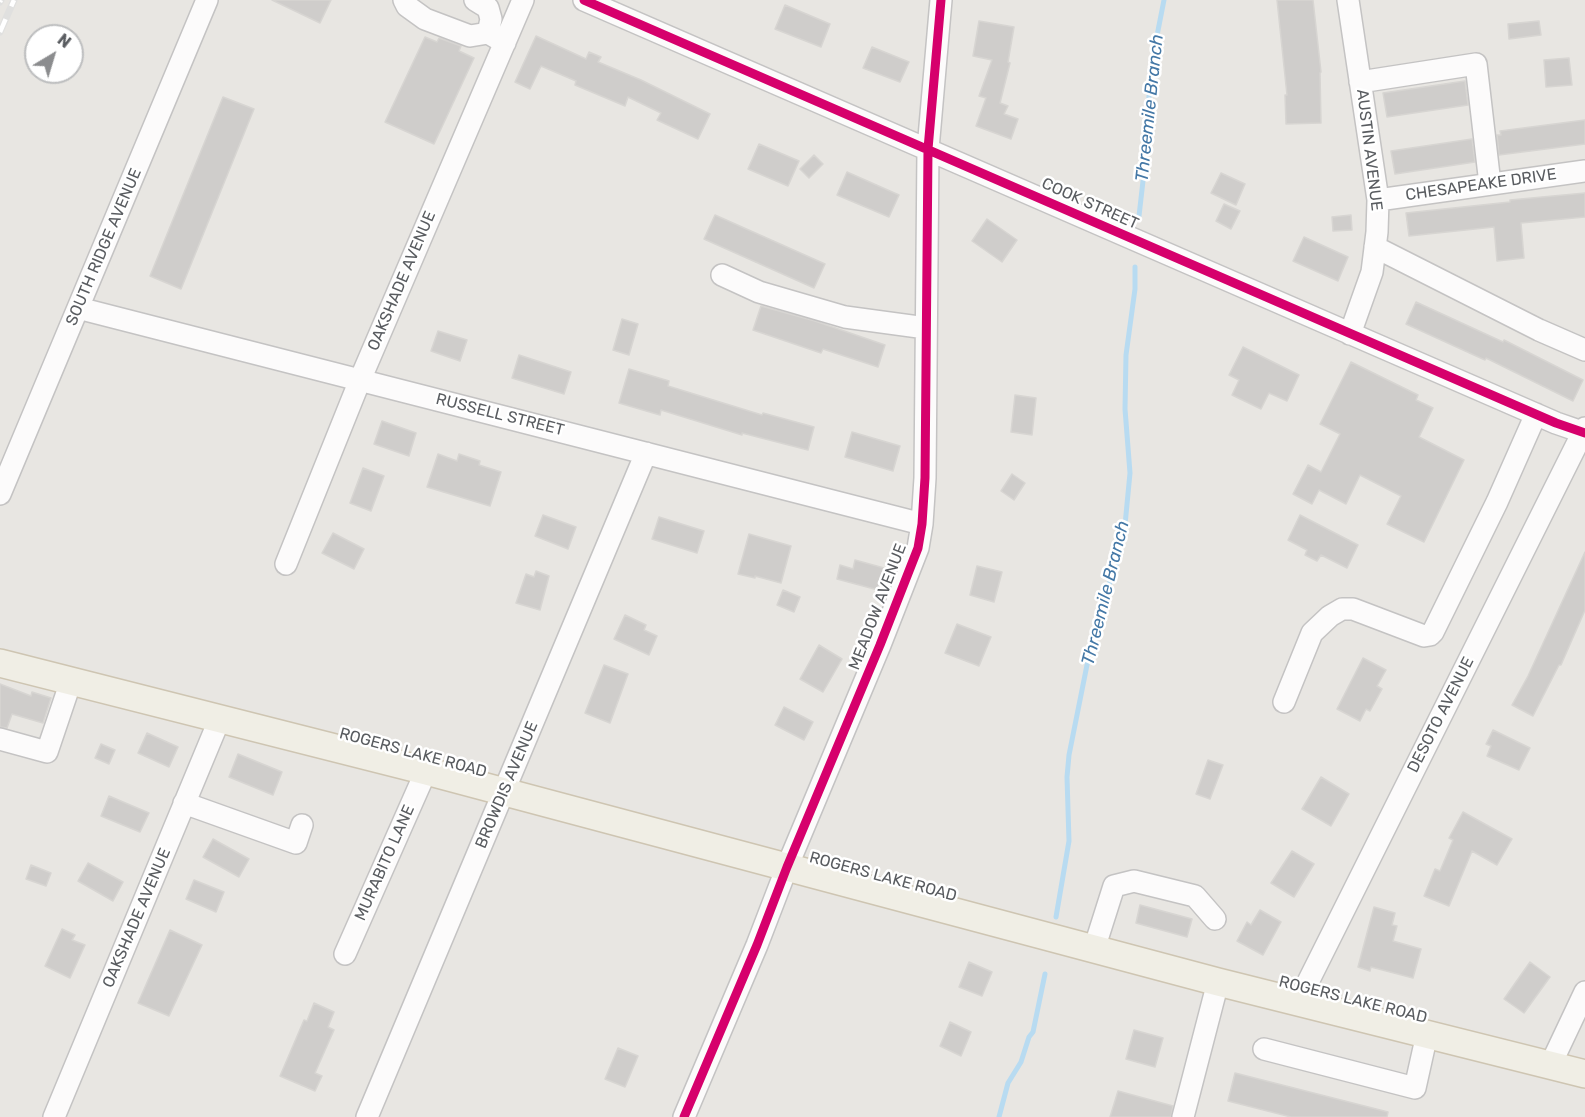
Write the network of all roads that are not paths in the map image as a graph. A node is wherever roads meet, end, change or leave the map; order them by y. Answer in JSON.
{"nodes":[{"id":1,"x":207,"y":0,"type":"edge"},
{"id":2,"x":404,"y":0,"type":"edge"},
{"id":3,"x":475,"y":0,"type":"edge"},
{"id":4,"x":523,"y":0,"type":"edge"},
{"id":5,"x":584,"y":0,"type":"edge"},
{"id":6,"x":941,"y":0,"type":"edge"},
{"id":7,"x":1348,"y":0,"type":"edge"},
{"id":8,"x":496,"y":38,"type":"junction"},
{"id":9,"x":1360,"y":82,"type":"junction"},
{"id":10,"x":928,"y":149,"type":"junction"},
{"id":11,"x":1585,"y":171,"type":"edge"},
{"id":12,"x":1490,"y":184,"type":"junction"},
{"id":13,"x":1378,"y":200,"type":"junction"},
{"id":14,"x":1375,"y":247,"type":"junction"},
{"id":15,"x":722,"y":275,"type":"dead end"},
{"id":16,"x":78,"y":308,"type":"junction"},
{"id":17,"x":926,"y":328,"type":"junction"},
{"id":18,"x":1350,"y":334,"type":"junction"},
{"id":19,"x":1585,"y":350,"type":"edge"},
{"id":20,"x":360,"y":380,"type":"junction"},
{"id":21,"x":1536,"y":414,"type":"junction"},
{"id":22,"x":1584,"y":431,"type":"edge"},
{"id":23,"x":646,"y":453,"type":"junction"},
{"id":24,"x":0,"y":494,"type":"edge"},
{"id":25,"x":922,"y":524,"type":"junction"},
{"id":26,"x":286,"y":564,"type":"dead end"},
{"id":27,"x":0,"y":663,"type":"edge"},
{"id":28,"x":71,"y":681,"type":"junction"},
{"id":29,"x":1284,"y":702,"type":"dead end"},
{"id":30,"x":220,"y":718,"type":"junction"},
{"id":31,"x":0,"y":739,"type":"edge"},
{"id":32,"x":426,"y":771,"type":"junction"},
{"id":33,"x":504,"y":792,"type":"junction"},
{"id":34,"x":184,"y":803,"type":"junction"},
{"id":35,"x":303,"y":825,"type":"dead end"},
{"id":36,"x":787,"y":867,"type":"junction"},
{"id":37,"x":1215,"y":919,"type":"dead end"},
{"id":38,"x":1094,"y":949,"type":"junction"},
{"id":39,"x":345,"y":954,"type":"dead end"},
{"id":40,"x":1218,"y":982,"type":"junction"},
{"id":41,"x":1585,"y":992,"type":"edge"},
{"id":42,"x":1298,"y":1002,"type":"junction"},
{"id":43,"x":1427,"y":1034,"type":"junction"},
{"id":44,"x":1264,"y":1049,"type":"dead end"},
{"id":45,"x":1550,"y":1066,"type":"junction"},
{"id":46,"x":1585,"y":1074,"type":"edge"},
{"id":47,"x":54,"y":1117,"type":"edge"},
{"id":48,"x":367,"y":1117,"type":"edge"},
{"id":49,"x":684,"y":1117,"type":"edge"},
{"id":50,"x":1183,"y":1117,"type":"edge"}],
"edges":[{"from":1,"to":16,"type":"street","name":"SOUTH RIDGE AVENUE"},
{"from":2,"to":8,"type":"street"},
{"from":3,"to":8,"type":"street"},
{"from":4,"to":8,"type":"street","name":"OAKSHADE AVENUE"},
{"from":5,"to":10,"type":"street","name":"COOK STREET"},
{"from":6,"to":10,"type":"street","name":"MEADOW AVENUE"},
{"from":7,"to":9,"type":"street","name":"AUSTIN AVENUE"},
{"from":8,"to":20,"type":"street","name":"OAKSHADE AVENUE"},
{"from":9,"to":12,"type":"street"},
{"from":9,"to":13,"type":"street","name":"AUSTIN AVENUE"},
{"from":10,"to":17,"type":"street","name":"MEADOW AVENUE"},
{"from":10,"to":18,"type":"street","name":"COOK STREET"},
{"from":11,"to":12,"type":"street","name":"CHESAPEAKE DRIVE"},
{"from":12,"to":13,"type":"street","name":"CHESAPEAKE DRIVE"},
{"from":13,"to":14,"type":"street","name":"AUSTIN AVENUE"},
{"from":14,"to":18,"type":"street","name":"AUSTIN AVENUE"},
{"from":14,"to":19,"type":"street"},
{"from":15,"to":17,"type":"street"},
{"from":16,"to":20,"type":"street","name":"RUSSELL STREET"},
{"from":16,"to":24,"type":"street","name":"SOUTH RIDGE AVENUE"},
{"from":17,"to":25,"type":"street","name":"MEADOW AVENUE"},
{"from":18,"to":21,"type":"street","name":"COOK STREET"},
{"from":20,"to":23,"type":"street","name":"RUSSELL STREET"},
{"from":20,"to":26,"type":"street","name":"OAKSHADE AVENUE"},
{"from":21,"to":22,"type":"street","name":"COOK STREET"},
{"from":21,"to":29,"type":"street"},
{"from":22,"to":42,"type":"street","name":"DESOTO AVENUE"},
{"from":23,"to":25,"type":"street","name":"RUSSELL STREET"},
{"from":23,"to":33,"type":"street","name":"BROWDIS AVENUE"},
{"from":25,"to":36,"type":"street","name":"MEADOW AVENUE"},
{"from":27,"to":28,"type":"main road","name":"ROGERS LAKE ROAD"},
{"from":28,"to":30,"type":"main road","name":"ROGERS LAKE ROAD"},
{"from":28,"to":31,"type":"street"},
{"from":30,"to":32,"type":"main road","name":"ROGERS LAKE ROAD"},
{"from":30,"to":34,"type":"street","name":"OAKSHADE AVENUE"},
{"from":32,"to":33,"type":"main road","name":"ROGERS LAKE ROAD"},
{"from":32,"to":39,"type":"street","name":"MURABITO LANE"},
{"from":33,"to":36,"type":"main road","name":"ROGERS LAKE ROAD"},
{"from":33,"to":48,"type":"street","name":"BROWDIS AVENUE"},
{"from":34,"to":35,"type":"street"},
{"from":34,"to":47,"type":"street","name":"OAKSHADE AVENUE"},
{"from":36,"to":38,"type":"main road","name":"ROGERS LAKE ROAD"},
{"from":36,"to":49,"type":"street","name":"MEADOW AVENUE"},
{"from":37,"to":38,"type":"street"},
{"from":38,"to":40,"type":"main road","name":"ROGERS LAKE ROAD"},
{"from":40,"to":42,"type":"main road","name":"ROGERS LAKE ROAD"},
{"from":40,"to":50,"type":"street"},
{"from":41,"to":45,"type":"street"},
{"from":42,"to":43,"type":"main road","name":"ROGERS LAKE ROAD"},
{"from":43,"to":44,"type":"street"},
{"from":43,"to":45,"type":"main road","name":"ROGERS LAKE ROAD"},
{"from":45,"to":46,"type":"main road","name":"ROGERS LAKE ROAD"}]}
